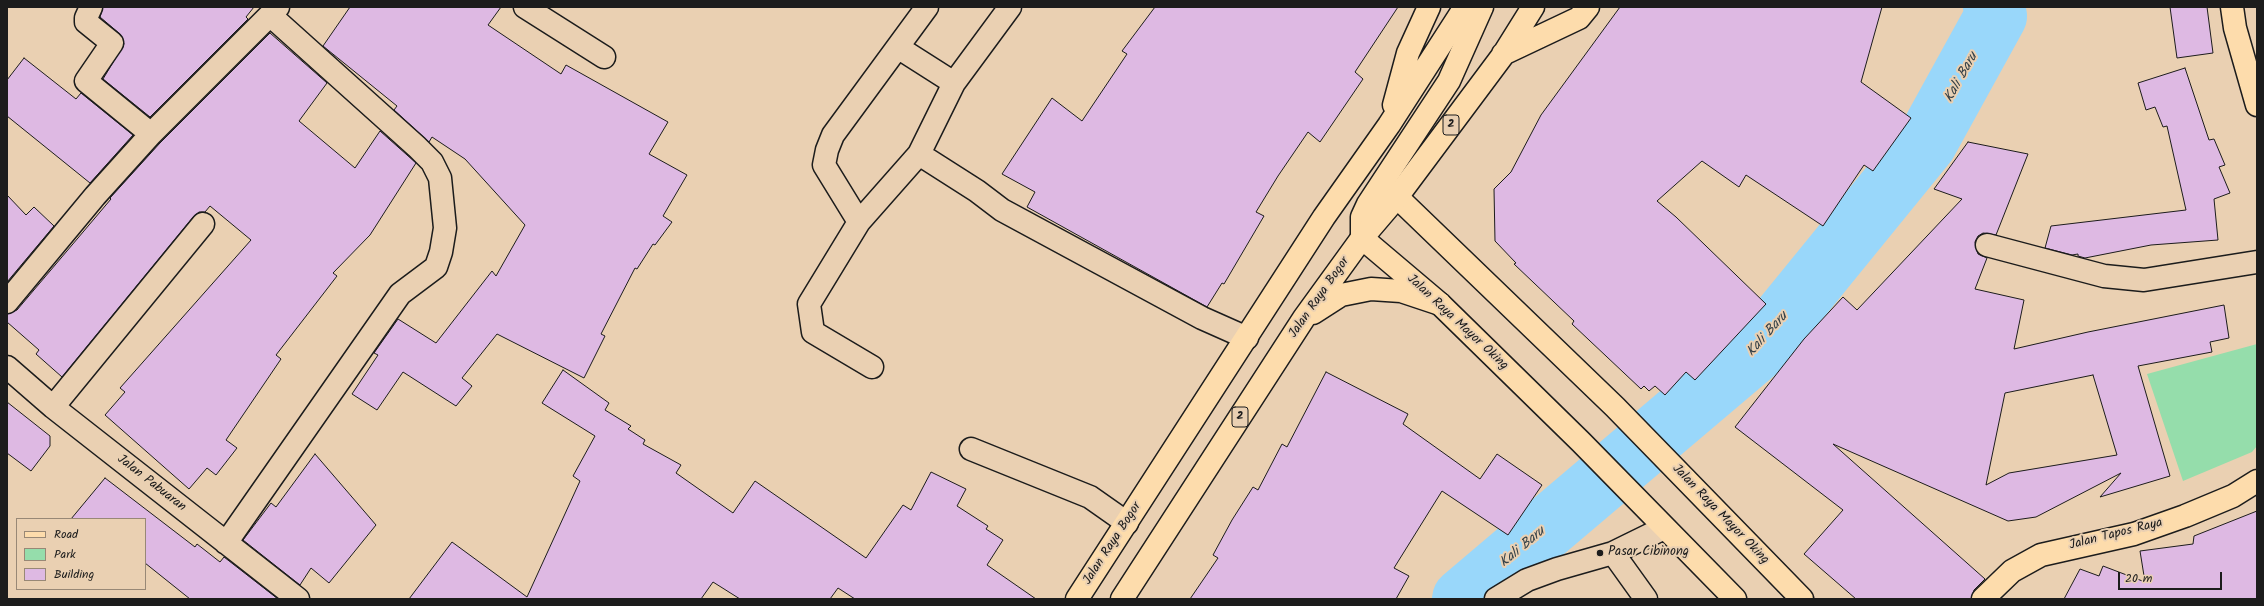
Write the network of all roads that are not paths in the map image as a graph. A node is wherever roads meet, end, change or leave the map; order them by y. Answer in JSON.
{"nodes":[{"id":1,"x":91,"y":7,"type":"edge"},
{"id":2,"x":525,"y":7,"type":"edge"},
{"id":3,"x":927,"y":7,"type":"edge"},
{"id":4,"x":1010,"y":7,"type":"edge"},
{"id":5,"x":1429,"y":7,"type":"edge"},
{"id":6,"x":1465,"y":7,"type":"edge"},
{"id":7,"x":1482,"y":7,"type":"edge"},
{"id":8,"x":1533,"y":7,"type":"edge"},
{"id":9,"x":1588,"y":7,"type":"edge"},
{"id":10,"x":2232,"y":7,"type":"edge"},
{"id":11,"x":274,"y":11,"type":"edge"},
{"id":12,"x":899,"y":48,"type":"junction"},
{"id":13,"x":1503,"y":55,"type":"junction"},
{"id":14,"x":604,"y":57,"type":"dead end"},
{"id":15,"x":954,"y":83,"type":"junction"},
{"id":16,"x":2257,"y":104,"type":"edge"},
{"id":17,"x":1389,"y":125,"type":"junction"},
{"id":18,"x":152,"y":134,"type":"junction"},
{"id":19,"x":919,"y":154,"type":"junction"},
{"id":20,"x":1397,"y":197,"type":"junction"},
{"id":21,"x":859,"y":222,"type":"junction"},
{"id":22,"x":203,"y":224,"type":"dead end"},
{"id":23,"x":1362,"y":238,"type":"junction"},
{"id":24,"x":1988,"y":245,"type":"dead end"},
{"id":25,"x":2257,"y":262,"type":"edge"},
{"id":26,"x":7,"y":302,"type":"edge"},
{"id":27,"x":1440,"y":304,"type":"junction"},
{"id":28,"x":1304,"y":318,"type":"junction"},
{"id":29,"x":1246,"y":338,"type":"junction"},
{"id":30,"x":7,"y":367,"type":"edge"},
{"id":31,"x":872,"y":367,"type":"dead end"},
{"id":32,"x":54,"y":407,"type":"junction"},
{"id":33,"x":972,"y":449,"type":"dead end"},
{"id":34,"x":2257,"y":481,"type":"edge"},
{"id":35,"x":1127,"y":523,"type":"junction"},
{"id":36,"x":1664,"y":528,"type":"junction"},
{"id":37,"x":226,"y":543,"type":"junction"},
{"id":38,"x":1613,"y":553,"type":"junction"},
{"id":39,"x":298,"y":599,"type":"edge"},
{"id":40,"x":1077,"y":599,"type":"edge"},
{"id":41,"x":1122,"y":599,"type":"edge"},
{"id":42,"x":1496,"y":599,"type":"edge"},
{"id":43,"x":1646,"y":599,"type":"edge"},
{"id":44,"x":1735,"y":599,"type":"edge"},
{"id":45,"x":1802,"y":599,"type":"edge"},
{"id":46,"x":1983,"y":599,"type":"edge"}],
"edges":[{"from":1,"to":18,"type":"street"},
{"from":2,"to":14,"type":"street"},
{"from":3,"to":12,"type":"street"},
{"from":4,"to":15,"type":"street"},
{"from":5,"to":17,"type":"main road"},
{"from":6,"to":17,"type":"main road","name":"Jalan Raya Bogor"},
{"from":7,"to":23,"type":"main road"},
{"from":8,"to":13,"type":"main road","name":"Jalan Raya Bogor","number":"2"},
{"from":9,"to":13,"type":"main road"},
{"from":10,"to":16,"type":"main road"},
{"from":11,"to":18,"type":"street"},
{"from":11,"to":37,"type":"street"},
{"from":12,"to":15,"type":"street"},
{"from":12,"to":21,"type":"street"},
{"from":13,"to":20,"type":"main road","name":"Jalan Raya Bogor","number":"2"},
{"from":15,"to":19,"type":"street"},
{"from":17,"to":29,"type":"main road","name":"Jalan Raya Bogor"},
{"from":18,"to":26,"type":"street"},
{"from":19,"to":21,"type":"street"},
{"from":19,"to":29,"type":"street"},
{"from":20,"to":23,"type":"main road","name":"Jalan Raya Bogor","number":"2"},
{"from":20,"to":45,"type":"main road","name":"Jalan Raya Mayor Oking"},
{"from":21,"to":31,"type":"street"},
{"from":22,"to":32,"type":"street"},
{"from":23,"to":27,"type":"main road","name":"Jalan Raya Mayor Oking"},
{"from":23,"to":28,"type":"main road","name":"Jalan Raya Bogor","number":"2"},
{"from":24,"to":25,"type":"street"},
{"from":27,"to":28,"type":"main road"},
{"from":27,"to":36,"type":"main road","name":"Jalan Raya Mayor Oking"},
{"from":28,"to":41,"type":"main road","name":"Jalan Raya Bogor","number":"2"},
{"from":29,"to":35,"type":"main road","name":"Jalan Raya Bogor"},
{"from":30,"to":32,"type":"street","name":"Jalan Pabuaran"},
{"from":32,"to":37,"type":"street","name":"Jalan Pabuaran"},
{"from":33,"to":35,"type":"street"},
{"from":34,"to":46,"type":"main road","name":"Jalan Tapos Raya"},
{"from":35,"to":40,"type":"main road","name":"Jalan Raya Bogor"},
{"from":36,"to":38,"type":"street"},
{"from":36,"to":44,"type":"main road","name":"Jalan Raya Mayor Oking"},
{"from":37,"to":39,"type":"street","name":"Jalan Pabuaran"},
{"from":38,"to":42,"type":"street"},
{"from":38,"to":43,"type":"street"}]}
